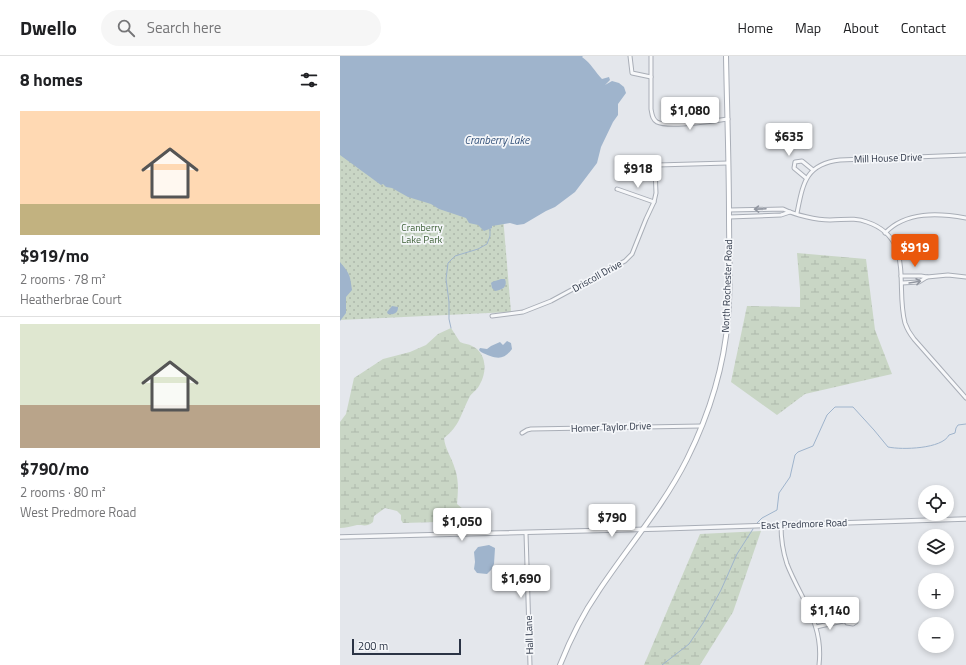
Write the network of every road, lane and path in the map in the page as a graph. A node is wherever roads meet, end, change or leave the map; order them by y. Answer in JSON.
{"nodes":[{"id":1,"x":630,"y":56,"type":"edge"},
{"id":2,"x":651,"y":56,"type":"edge"},
{"id":3,"x":726,"y":56,"type":"edge"},
{"id":4,"x":651,"y":76,"type":"junction"},
{"id":5,"x":728,"y":119,"type":"junction"},
{"id":6,"x":966,"y":155,"type":"edge"},
{"id":7,"x":728,"y":163,"type":"junction"},
{"id":8,"x":813,"y":170,"type":"junction"},
{"id":9,"x":806,"y":178,"type":"junction"},
{"id":10,"x":616,"y":189,"type":"dead end"},
{"id":11,"x":654,"y":202,"type":"junction"},
{"id":12,"x":729,"y":210,"type":"junction"},
{"id":13,"x":790,"y":212,"type":"junction"},
{"id":14,"x":797,"y":213,"type":"junction"},
{"id":15,"x":729,"y":217,"type":"junction"},
{"id":16,"x":966,"y":218,"type":"edge"},
{"id":17,"x":885,"y":233,"type":"junction"},
{"id":18,"x":902,"y":276,"type":"junction"},
{"id":19,"x":927,"y":277,"type":"junction"},
{"id":20,"x":966,"y":278,"type":"edge"},
{"id":21,"x":902,"y":283,"type":"junction"},
{"id":22,"x":492,"y":316,"type":"dead end"},
{"id":23,"x":966,"y":398,"type":"edge"},
{"id":24,"x":702,"y":426,"type":"junction"},
{"id":25,"x":522,"y":433,"type":"dead end"},
{"id":26,"x":966,"y":519,"type":"edge"},
{"id":27,"x":781,"y":525,"type":"junction"},
{"id":28,"x":642,"y":530,"type":"junction"},
{"id":29,"x":526,"y":532,"type":"junction"},
{"id":30,"x":340,"y":537,"type":"edge"},
{"id":31,"x":846,"y":616,"type":"junction"},
{"id":32,"x":842,"y":621,"type":"junction"},
{"id":33,"x":847,"y":623,"type":"junction"},
{"id":34,"x":816,"y":627,"type":"junction"},
{"id":35,"x":530,"y":665,"type":"edge"},
{"id":36,"x":560,"y":665,"type":"edge"},
{"id":37,"x":820,"y":665,"type":"edge"}],
"edges":[{"from":1,"to":4,"type":"street"},
{"from":2,"to":4,"type":"street"},
{"from":3,"to":5,"type":"main road","name":"North Rochester Road"},
{"from":4,"to":5,"type":"street"},
{"from":5,"to":7,"type":"main road","name":"North Rochester Road"},
{"from":6,"to":8,"type":"street","name":"Mill House Drive"},
{"from":7,"to":11,"type":"street","name":"Driscoll Drive"},
{"from":7,"to":12,"type":"main road","name":"North Rochester Road"},
{"from":8,"to":9,"type":"street","name":"Mill House Drive"},
{"from":8,"to":9,"type":"street"},
{"from":9,"to":14,"type":"street","name":"Mill House Drive"},
{"from":10,"to":11,"type":"street"},
{"from":11,"to":22,"type":"street","name":"Driscoll Drive"},
{"from":13,"to":12,"type":"street","one_way":true},
{"from":12,"to":15,"type":"main road","name":"North Rochester Road"},
{"from":13,"to":14,"type":"street"},
{"from":13,"to":15,"type":"street"},
{"from":14,"to":17,"type":"street"},
{"from":15,"to":24,"type":"main road","name":"North Rochester Road"},
{"from":16,"to":17,"type":"street"},
{"from":17,"to":18,"type":"street"},
{"from":18,"to":19,"type":"street"},
{"from":18,"to":21,"type":"street"},
{"from":19,"to":20,"type":"street"},
{"from":21,"to":19,"type":"street","one_way":true},
{"from":21,"to":23,"type":"street"},
{"from":24,"to":25,"type":"street","name":"Homer Taylor Drive"},
{"from":24,"to":28,"type":"main road","name":"North Rochester Road"},
{"from":26,"to":27,"type":"street","name":"East Predmore Road"},
{"from":27,"to":28,"type":"street","name":"East Predmore Road"},
{"from":27,"to":34,"type":"street"},
{"from":28,"to":29,"type":"street","name":"East Predmore Road"},
{"from":28,"to":36,"type":"main road","name":"North Rochester Road"},
{"from":29,"to":30,"type":"street","name":"East Predmore Road"},
{"from":29,"to":35,"type":"street","name":"Hall Lane"},
{"from":31,"to":32,"type":"street"},
{"from":31,"to":33,"type":"street"},
{"from":31,"to":33,"type":"street"},
{"from":32,"to":33,"type":"street"},
{"from":32,"to":34,"type":"street"},
{"from":34,"to":37,"type":"street"}]}
